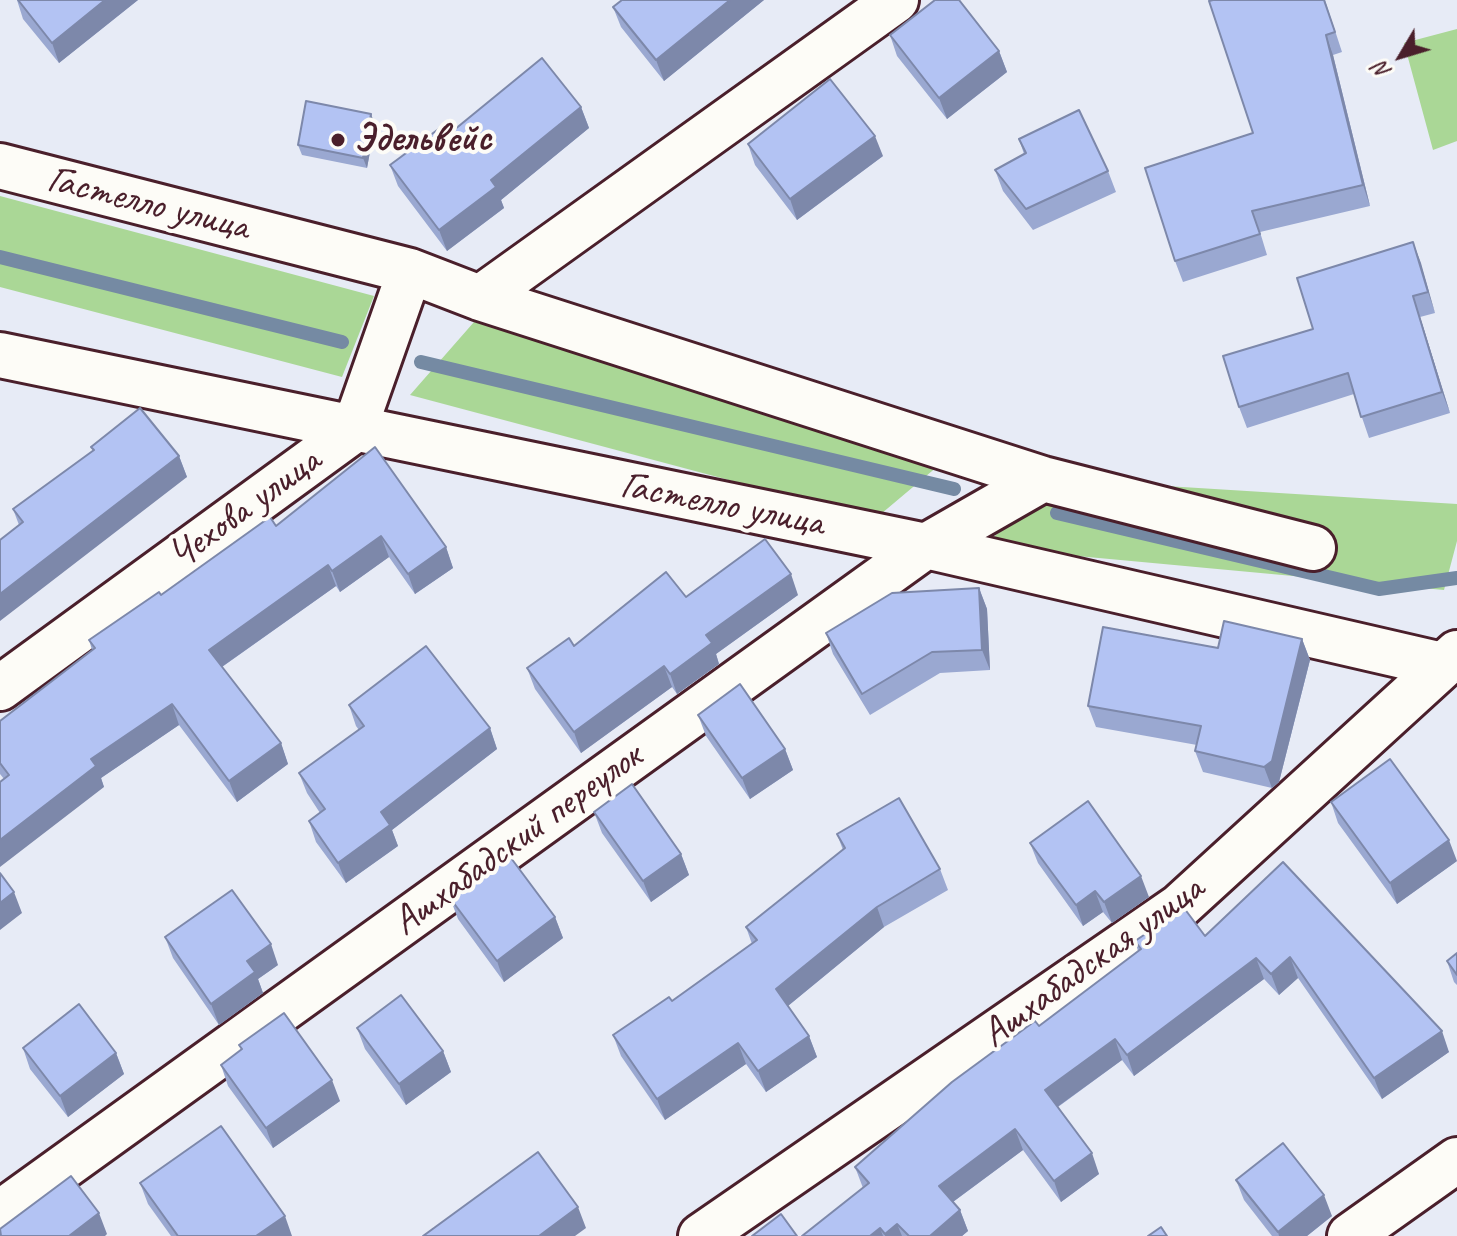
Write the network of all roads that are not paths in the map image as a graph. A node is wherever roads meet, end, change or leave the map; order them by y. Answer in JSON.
{"nodes":[{"id":1,"x":896,"y":0,"type":"edge"},
{"id":2,"x":0,"y":166,"type":"edge"},
{"id":3,"x":410,"y":271,"type":"junction"},
{"id":4,"x":480,"y":298,"type":"junction"},
{"id":5,"x":0,"y":355,"type":"edge"},
{"id":6,"x":354,"y":430,"type":"junction"},
{"id":7,"x":1043,"y":479,"type":"junction"},
{"id":8,"x":926,"y":546,"type":"junction"},
{"id":9,"x":1313,"y":548,"type":"dead end"},
{"id":10,"x":1449,"y":659,"type":"edge"},
{"id":11,"x":0,"y":688,"type":"edge"},
{"id":12,"x":1457,"y":1160,"type":"edge"},
{"id":13,"x":0,"y":1213,"type":"edge"},
{"id":14,"x":701,"y":1236,"type":"edge"},
{"id":15,"x":1350,"y":1236,"type":"edge"}],
"edges":[{"from":1,"to":4,"type":"street"},
{"from":2,"to":3,"type":"street","name":"Гастелло улица"},
{"from":3,"to":4,"type":"street","name":"Гастелло улица"},
{"from":3,"to":6,"type":"street","name":"Чехова улица"},
{"from":4,"to":7,"type":"street","name":"Гастелло улица"},
{"from":5,"to":6,"type":"street","name":"Гастелло улица"},
{"from":6,"to":8,"type":"street","name":"Гастелло улица"},
{"from":6,"to":11,"type":"street","name":"Чехова улица"},
{"from":7,"to":8,"type":"street","name":"Ашхабадский переулок"},
{"from":7,"to":9,"type":"street","name":"Гастелло улица"},
{"from":8,"to":10,"type":"street","name":"Гастелло улица"},
{"from":8,"to":13,"type":"street","name":"Ашхабадский переулок"},
{"from":10,"to":14,"type":"street","name":"Ашхабадская улица"},
{"from":12,"to":15,"type":"street"}]}
